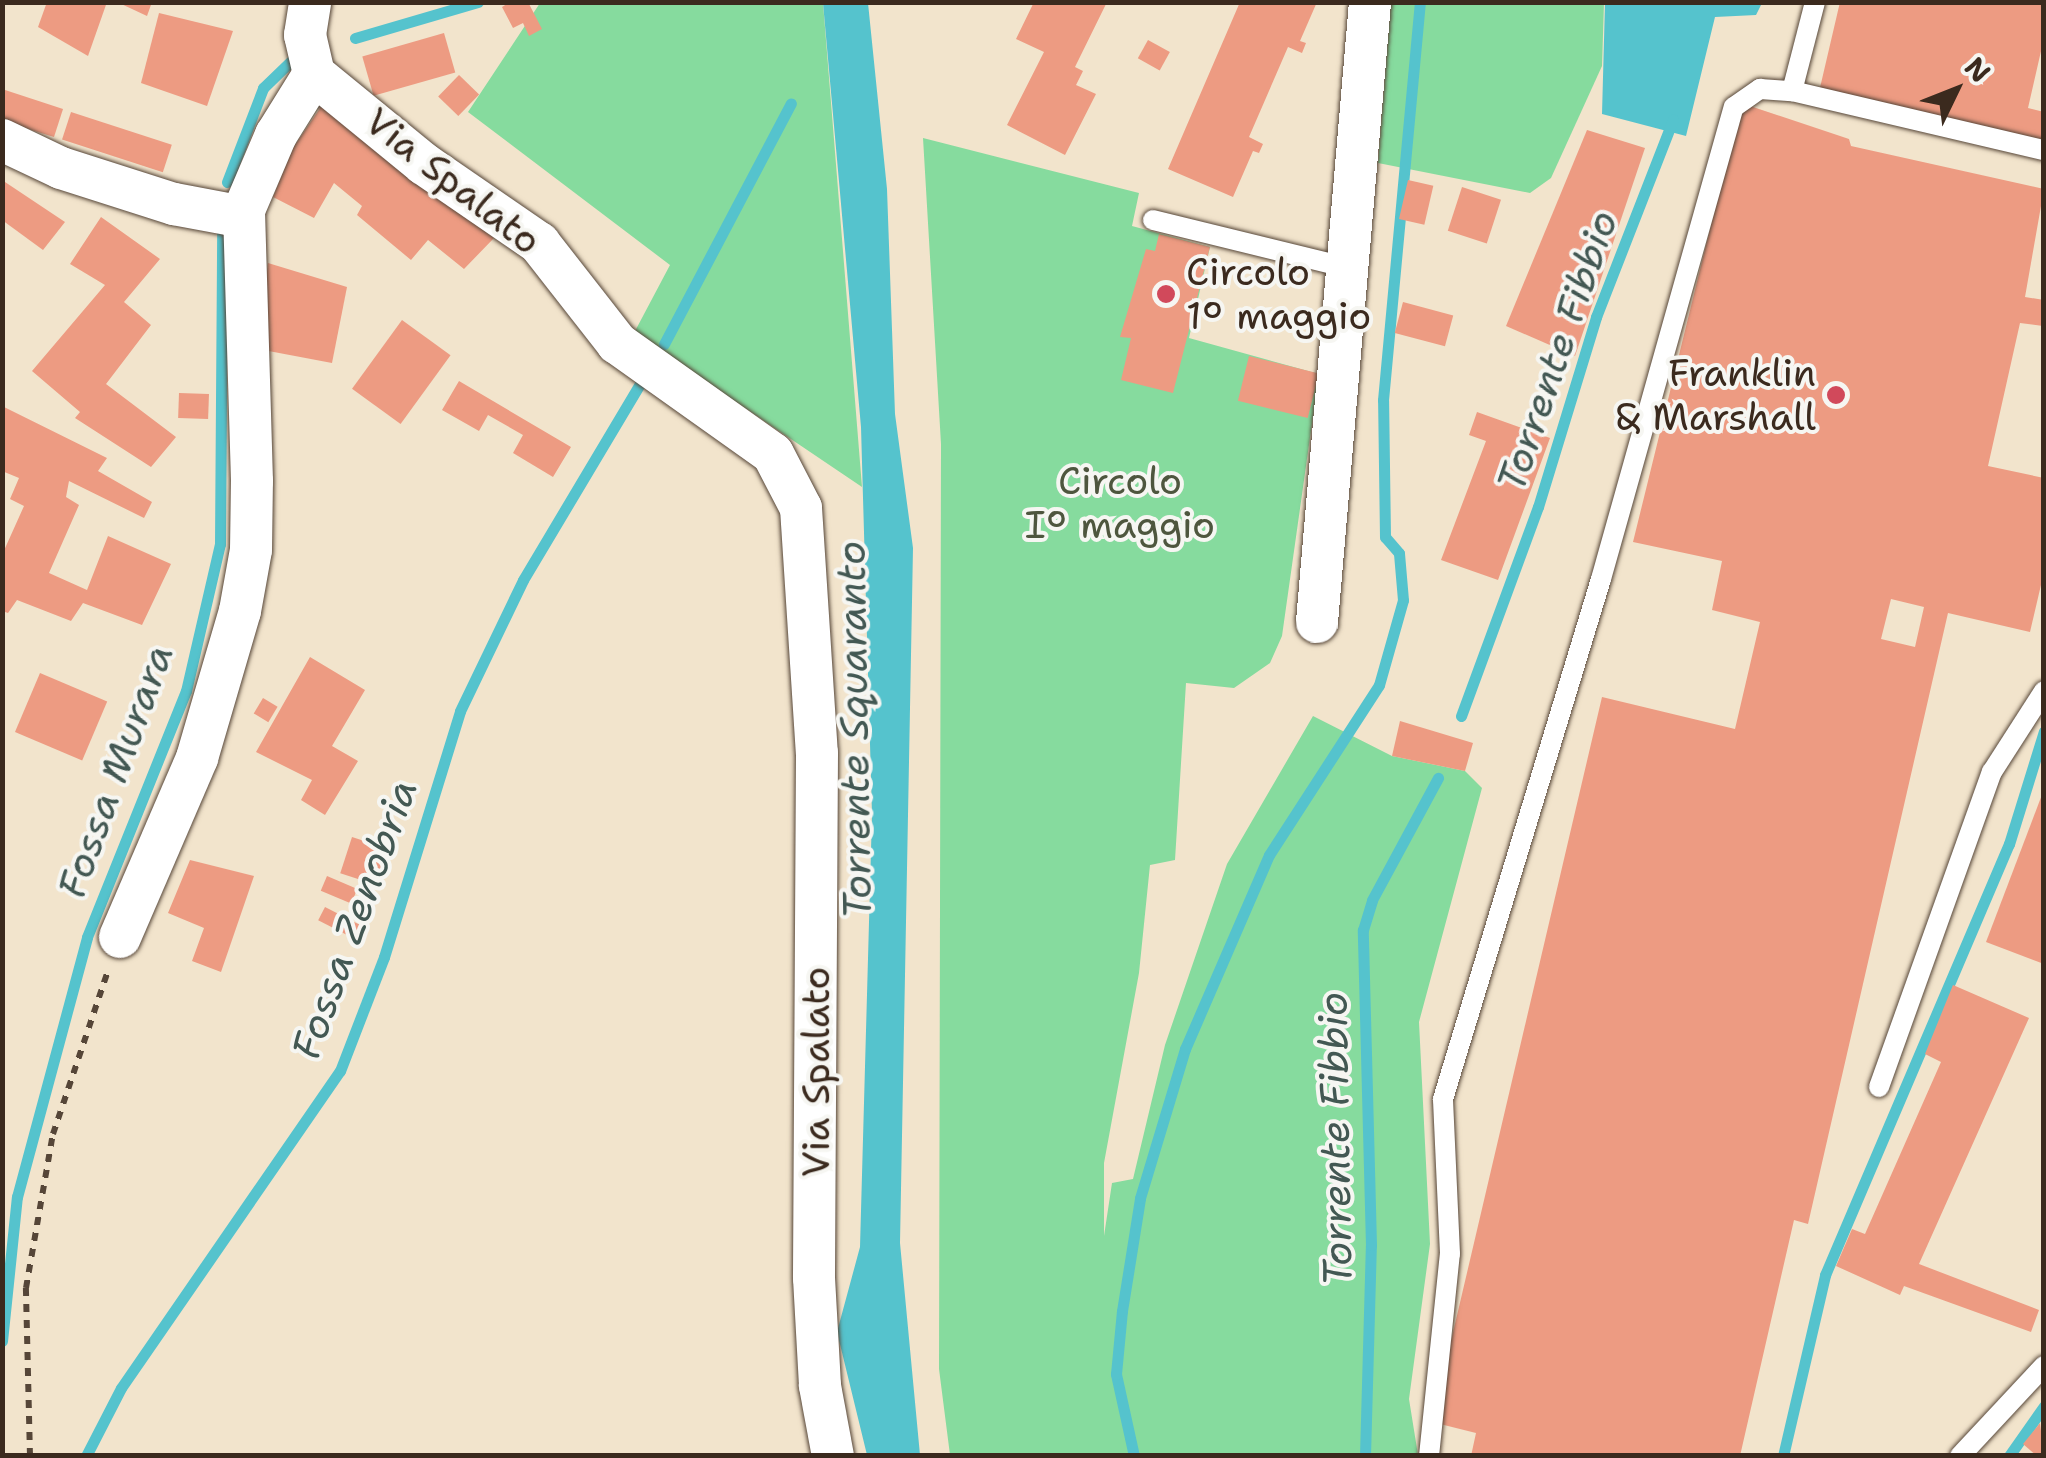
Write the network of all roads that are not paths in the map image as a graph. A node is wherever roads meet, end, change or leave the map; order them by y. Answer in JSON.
{"nodes":[{"id":1,"x":1370,"y":2,"type":"edge"},
{"id":2,"x":1816,"y":2,"type":"edge"},
{"id":3,"x":310,"y":45,"type":"edge"},
{"id":4,"x":1792,"y":91,"type":"junction"},
{"id":5,"x":2,"y":140,"type":"edge"},
{"id":6,"x":2044,"y":150,"type":"edge"},
{"id":7,"x":244,"y":210,"type":"junction"},
{"id":8,"x":1154,"y":220,"type":"dead end"},
{"id":9,"x":1348,"y":268,"type":"junction"},
{"id":10,"x":1317,"y":622,"type":"dead end"},
{"id":11,"x":2044,"y":691,"type":"edge"},
{"id":12,"x":120,"y":937,"type":"road end"},
{"id":13,"x":1879,"y":1087,"type":"dead end"},
{"id":14,"x":2044,"y":1366,"type":"edge"},
{"id":15,"x":834,"y":1456,"type":"edge"},
{"id":16,"x":1430,"y":1456,"type":"edge"},
{"id":17,"x":1960,"y":1456,"type":"edge"}],
"edges":[{"from":1,"to":9,"type":"street"},
{"from":2,"to":4,"type":"lane"},
{"from":3,"to":7,"type":"street","name":"Via Spalato"},
{"from":3,"to":15,"type":"street","name":"Via Spalato"},
{"from":4,"to":6,"type":"lane"},
{"from":4,"to":16,"type":"lane"},
{"from":5,"to":7,"type":"street"},
{"from":7,"to":12,"type":"street","name":"Via Spalato"},
{"from":8,"to":9,"type":"lane"},
{"from":9,"to":10,"type":"street"},
{"from":11,"to":13,"type":"lane"},
{"from":14,"to":17,"type":"lane"}]}
